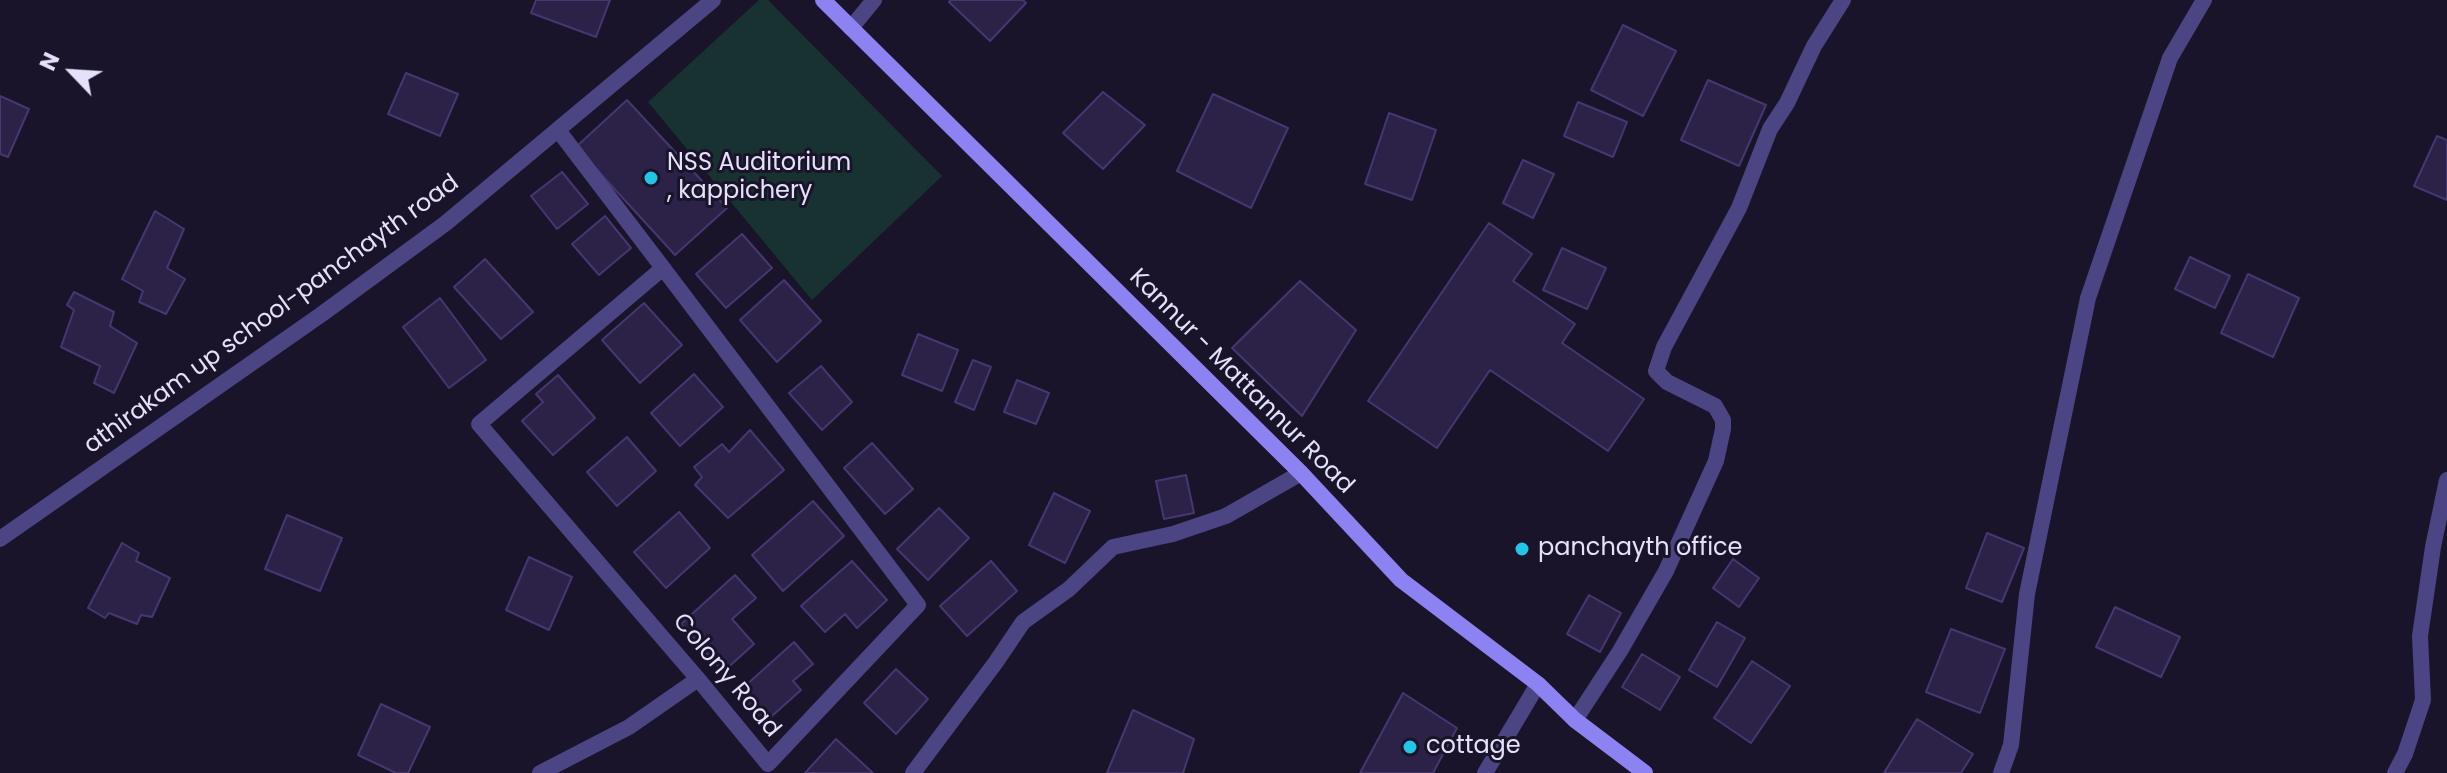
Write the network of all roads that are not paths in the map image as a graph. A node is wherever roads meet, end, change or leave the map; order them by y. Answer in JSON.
{"nodes":[{"id":1,"x":713,"y":0,"type":"edge"},
{"id":2,"x":823,"y":0,"type":"edge"},
{"id":3,"x":874,"y":0,"type":"edge"},
{"id":4,"x":1843,"y":0,"type":"edge"},
{"id":5,"x":2204,"y":0,"type":"edge"},
{"id":6,"x":851,"y":28,"type":"junction"},
{"id":7,"x":558,"y":130,"type":"junction"},
{"id":8,"x":663,"y":268,"type":"junction"},
{"id":9,"x":1301,"y":473,"type":"junction"},
{"id":10,"x":2447,"y":480,"type":"edge"},
{"id":11,"x":0,"y":539,"type":"edge"},
{"id":12,"x":698,"y":679,"type":"junction"},
{"id":13,"x":1538,"y":684,"type":"junction"},
{"id":14,"x":1575,"y":720,"type":"junction"},
{"id":15,"x":540,"y":773,"type":"edge"},
{"id":16,"x":913,"y":773,"type":"edge"},
{"id":17,"x":1485,"y":773,"type":"edge"},
{"id":18,"x":1645,"y":773,"type":"edge"},
{"id":19,"x":2001,"y":773,"type":"edge"},
{"id":20,"x":2395,"y":773,"type":"edge"}],
"edges":[{"from":1,"to":7,"type":"street","name":"athirakam up school-panchayth road"},
{"from":2,"to":6,"type":"main road","name":"Kannur - Mattannur Road"},
{"from":3,"to":6,"type":"street"},
{"from":4,"to":14,"type":"street"},
{"from":5,"to":19,"type":"street"},
{"from":6,"to":9,"type":"main road","name":"Kannur - Mattannur Road"},
{"from":7,"to":8,"type":"street","name":"Colony Road"},
{"from":7,"to":11,"type":"street","name":"athirakam up school-panchayth road"},
{"from":8,"to":12,"type":"street","name":"Colony Road"},
{"from":8,"to":12,"type":"street","name":"Colony Road"},
{"from":9,"to":13,"type":"main road","name":"Kannur - Mattannur Road"},
{"from":9,"to":16,"type":"street"},
{"from":10,"to":20,"type":"street"},
{"from":12,"to":15,"type":"street"},
{"from":13,"to":14,"type":"main road","name":"Kannur - Mattannur Road"},
{"from":13,"to":17,"type":"street"},
{"from":14,"to":18,"type":"main road","name":"Kannur - Mattannur Road"}]}
